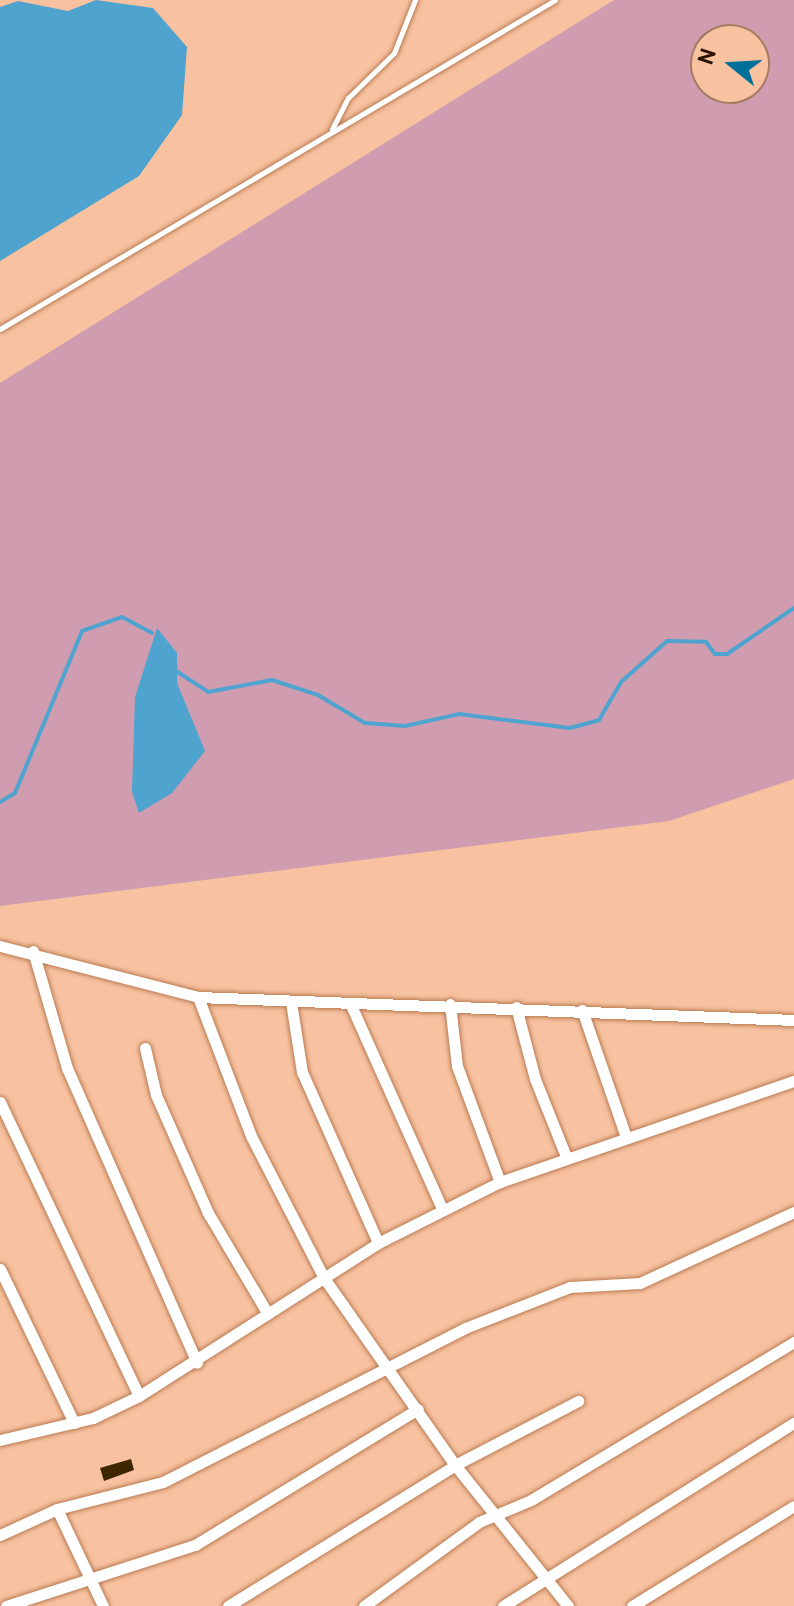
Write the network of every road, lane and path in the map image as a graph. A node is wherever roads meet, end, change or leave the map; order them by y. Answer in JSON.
{"nodes":[{"id":1,"x":415,"y":0,"type":"edge"},
{"id":2,"x":555,"y":0,"type":"edge"},
{"id":3,"x":331,"y":130,"type":"junction"},
{"id":4,"x":0,"y":329,"type":"edge"},
{"id":5,"x":0,"y":946,"type":"edge"},
{"id":6,"x":33,"y":951,"type":"junction"},
{"id":7,"x":198,"y":997,"type":"junction"},
{"id":8,"x":291,"y":1002,"type":"junction"},
{"id":9,"x":350,"y":1003,"type":"junction"},
{"id":10,"x":450,"y":1004,"type":"junction"},
{"id":11,"x":516,"y":1007,"type":"junction"},
{"id":12,"x":582,"y":1010,"type":"junction"},
{"id":13,"x":794,"y":1020,"type":"edge"},
{"id":14,"x":145,"y":1048,"type":"dead end"},
{"id":15,"x":794,"y":1081,"type":"edge"},
{"id":16,"x":0,"y":1102,"type":"edge"},
{"id":17,"x":626,"y":1137,"type":"junction"},
{"id":18,"x":565,"y":1154,"type":"junction"},
{"id":19,"x":500,"y":1182,"type":"junction"},
{"id":20,"x":442,"y":1209,"type":"junction"},
{"id":21,"x":794,"y":1212,"type":"edge"},
{"id":22,"x":378,"y":1243,"type":"junction"},
{"id":23,"x":0,"y":1269,"type":"edge"},
{"id":24,"x":324,"y":1278,"type":"junction"},
{"id":25,"x":268,"y":1314,"type":"junction"},
{"id":26,"x":794,"y":1342,"type":"edge"},
{"id":27,"x":197,"y":1363,"type":"junction"},
{"id":28,"x":387,"y":1367,"type":"junction"},
{"id":29,"x":139,"y":1396,"type":"junction"},
{"id":30,"x":578,"y":1401,"type":"dead end"},
{"id":31,"x":418,"y":1409,"type":"junction"},
{"id":32,"x":74,"y":1423,"type":"junction"},
{"id":33,"x":794,"y":1423,"type":"edge"},
{"id":34,"x":0,"y":1440,"type":"edge"},
{"id":35,"x":455,"y":1465,"type":"junction"},
{"id":36,"x":794,"y":1506,"type":"edge"},
{"id":37,"x":57,"y":1509,"type":"junction"},
{"id":38,"x":493,"y":1517,"type":"junction"},
{"id":39,"x":0,"y":1535,"type":"edge"},
{"id":40,"x":90,"y":1578,"type":"junction"},
{"id":41,"x":546,"y":1580,"type":"junction"},
{"id":42,"x":6,"y":1606,"type":"edge"},
{"id":43,"x":103,"y":1606,"type":"edge"},
{"id":44,"x":228,"y":1606,"type":"edge"},
{"id":45,"x":364,"y":1606,"type":"edge"},
{"id":46,"x":503,"y":1606,"type":"edge"},
{"id":47,"x":568,"y":1606,"type":"edge"},
{"id":48,"x":632,"y":1606,"type":"edge"}],
"edges":[{"from":1,"to":3,"type":"lane"},
{"from":2,"to":3,"type":"lane"},
{"from":3,"to":4,"type":"lane"},
{"from":5,"to":6,"type":"street"},
{"from":6,"to":7,"type":"street"},
{"from":6,"to":27,"type":"street"},
{"from":7,"to":8,"type":"street"},
{"from":7,"to":24,"type":"street"},
{"from":8,"to":9,"type":"street"},
{"from":8,"to":22,"type":"street"},
{"from":9,"to":10,"type":"street"},
{"from":9,"to":20,"type":"street"},
{"from":10,"to":11,"type":"street"},
{"from":10,"to":19,"type":"street"},
{"from":11,"to":12,"type":"street"},
{"from":11,"to":18,"type":"street"},
{"from":12,"to":13,"type":"street"},
{"from":12,"to":17,"type":"street"},
{"from":14,"to":25,"type":"street"},
{"from":15,"to":17,"type":"street"},
{"from":16,"to":29,"type":"street"},
{"from":17,"to":18,"type":"street"},
{"from":18,"to":19,"type":"street"},
{"from":19,"to":20,"type":"street"},
{"from":20,"to":22,"type":"street"},
{"from":21,"to":28,"type":"street"},
{"from":22,"to":24,"type":"street"},
{"from":23,"to":32,"type":"street"},
{"from":24,"to":25,"type":"street"},
{"from":24,"to":28,"type":"street"},
{"from":25,"to":27,"type":"street"},
{"from":26,"to":38,"type":"street"},
{"from":27,"to":29,"type":"street"},
{"from":28,"to":31,"type":"street"},
{"from":28,"to":37,"type":"street"},
{"from":29,"to":32,"type":"street"},
{"from":30,"to":35,"type":"street"},
{"from":31,"to":35,"type":"street"},
{"from":31,"to":40,"type":"street"},
{"from":32,"to":34,"type":"street"},
{"from":33,"to":41,"type":"street"},
{"from":35,"to":38,"type":"street"},
{"from":35,"to":44,"type":"street"},
{"from":36,"to":48,"type":"street"},
{"from":37,"to":39,"type":"street"},
{"from":37,"to":40,"type":"street"},
{"from":38,"to":41,"type":"street"},
{"from":38,"to":45,"type":"street"},
{"from":40,"to":42,"type":"street"},
{"from":40,"to":43,"type":"street"},
{"from":41,"to":46,"type":"street"},
{"from":41,"to":47,"type":"street"}]}
